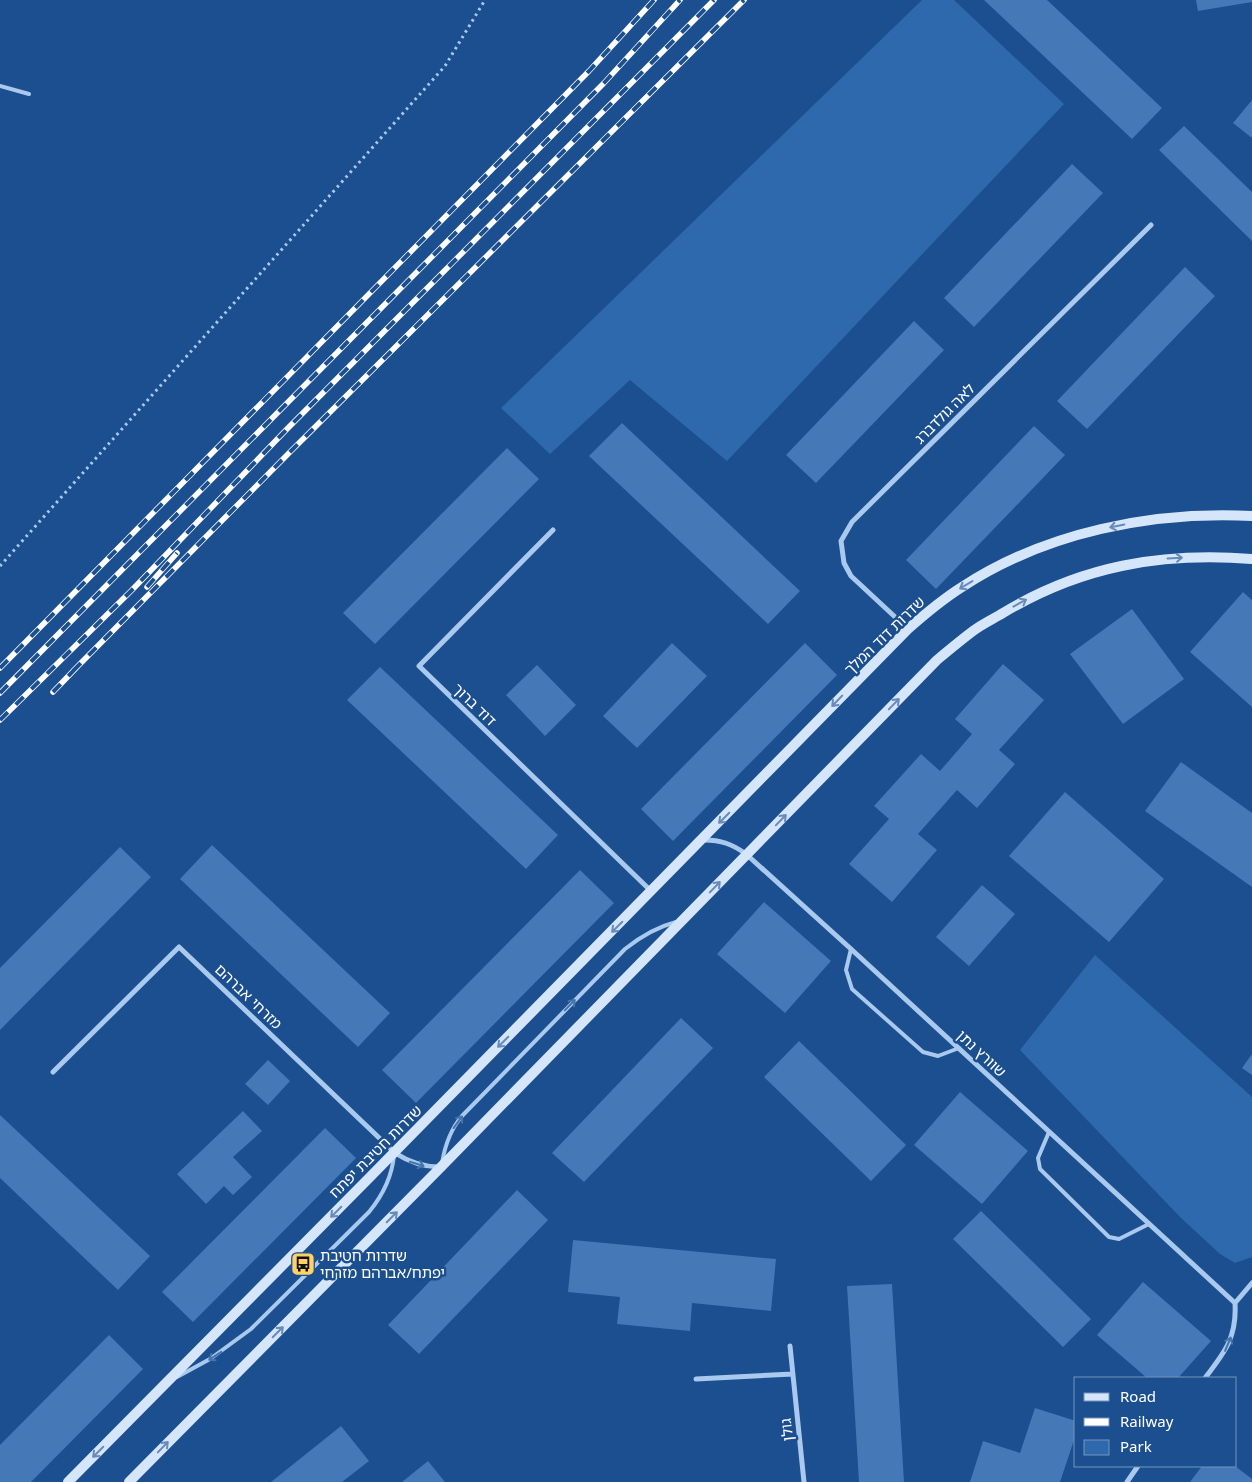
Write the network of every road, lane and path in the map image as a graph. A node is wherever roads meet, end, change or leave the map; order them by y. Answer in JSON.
{"nodes":[{"id":1,"x":485,"y":0,"type":"edge"},
{"id":2,"x":0,"y":86,"type":"edge"},
{"id":3,"x":29,"y":94,"type":"dead end"},
{"id":4,"x":1151,"y":225,"type":"dead end"},
{"id":5,"x":1252,"y":516,"type":"edge"},
{"id":6,"x":553,"y":530,"type":"dead end"},
{"id":7,"x":1252,"y":559,"type":"edge"},
{"id":8,"x":0,"y":566,"type":"edge"},
{"id":9,"x":908,"y":629,"type":"junction"},
{"id":10,"x":702,"y":840,"type":"junction"},
{"id":11,"x":746,"y":854,"type":"junction"},
{"id":12,"x":651,"y":892,"type":"junction"},
{"id":13,"x":683,"y":920,"type":"junction"},
{"id":14,"x":851,"y":949,"type":"junction"},
{"id":15,"x":959,"y":1048,"type":"junction"},
{"id":16,"x":53,"y":1072,"type":"dead end"},
{"id":17,"x":1049,"y":1132,"type":"junction"},
{"id":18,"x":394,"y":1153,"type":"junction"},
{"id":19,"x":441,"y":1167,"type":"junction"},
{"id":20,"x":1149,"y":1224,"type":"junction"},
{"id":21,"x":1252,"y":1283,"type":"edge"},
{"id":22,"x":1235,"y":1303,"type":"junction"},
{"id":23,"x":790,"y":1346,"type":"dead end"},
{"id":24,"x":793,"y":1374,"type":"junction"},
{"id":25,"x":1206,"y":1377,"type":"edge"},
{"id":26,"x":696,"y":1379,"type":"dead end"},
{"id":27,"x":169,"y":1380,"type":"junction"},
{"id":28,"x":1137,"y":1467,"type":"edge"},
{"id":29,"x":68,"y":1482,"type":"edge"},
{"id":30,"x":129,"y":1482,"type":"edge"},
{"id":31,"x":804,"y":1482,"type":"edge"},
{"id":32,"x":1128,"y":1482,"type":"edge"}],
"edges":[{"from":1,"to":8,"type":"path"},
{"from":2,"to":3,"type":"lane"},
{"from":4,"to":9,"type":"street","name":"לאה גולדברג"},
{"from":5,"to":9,"type":"main road","name":"שדרות דוד המלך","one_way":true},
{"from":6,"to":12,"type":"street","name":"דוד ברוך"},
{"from":11,"to":7,"type":"main road","one_way":true},
{"from":9,"to":10,"type":"main road","name":"שדרות דוד המלך","one_way":true},
{"from":10,"to":11,"type":"street","name":"שוורץ נתן"},
{"from":10,"to":12,"type":"main road","name":"שדרות חטיבת יפתח"},
{"from":13,"to":11,"type":"main road","one_way":true},
{"from":11,"to":14,"type":"street","name":"שוורץ נתן"},
{"from":12,"to":18,"type":"main road","name":"שדרות חטיבת יפתח","one_way":true},
{"from":13,"to":19,"type":"main road"},
{"from":19,"to":13,"type":"lane","one_way":true},
{"from":14,"to":15,"type":"street","name":"שוורץ נתן"},
{"from":14,"to":15,"type":"lane"},
{"from":15,"to":17,"type":"street","name":"שוורץ נתן"},
{"from":16,"to":18,"type":"street","name":"מזרחי אברהם"},
{"from":17,"to":20,"type":"street","name":"שוורץ נתן"},
{"from":17,"to":20,"type":"lane"},
{"from":18,"to":19,"type":"street","name":"מזרחי אברהם","one_way":true},
{"from":18,"to":27,"type":"main road","name":"שדרות חטיבת יפתח","one_way":true},
{"from":18,"to":27,"type":"lane","one_way":true},
{"from":30,"to":19,"type":"main road","one_way":true},
{"from":20,"to":22,"type":"street","name":"שוורץ נתן"},
{"from":21,"to":22,"type":"street"},
{"from":25,"to":22,"type":"street","one_way":true},
{"from":23,"to":24,"type":"street","name":"גולן"},
{"from":24,"to":26,"type":"street"},
{"from":24,"to":31,"type":"street","name":"גולן"},
{"from":27,"to":29,"type":"main road","name":"שדרות חטיבת יפתח","one_way":true},
{"from":28,"to":32,"type":"street"}]}
